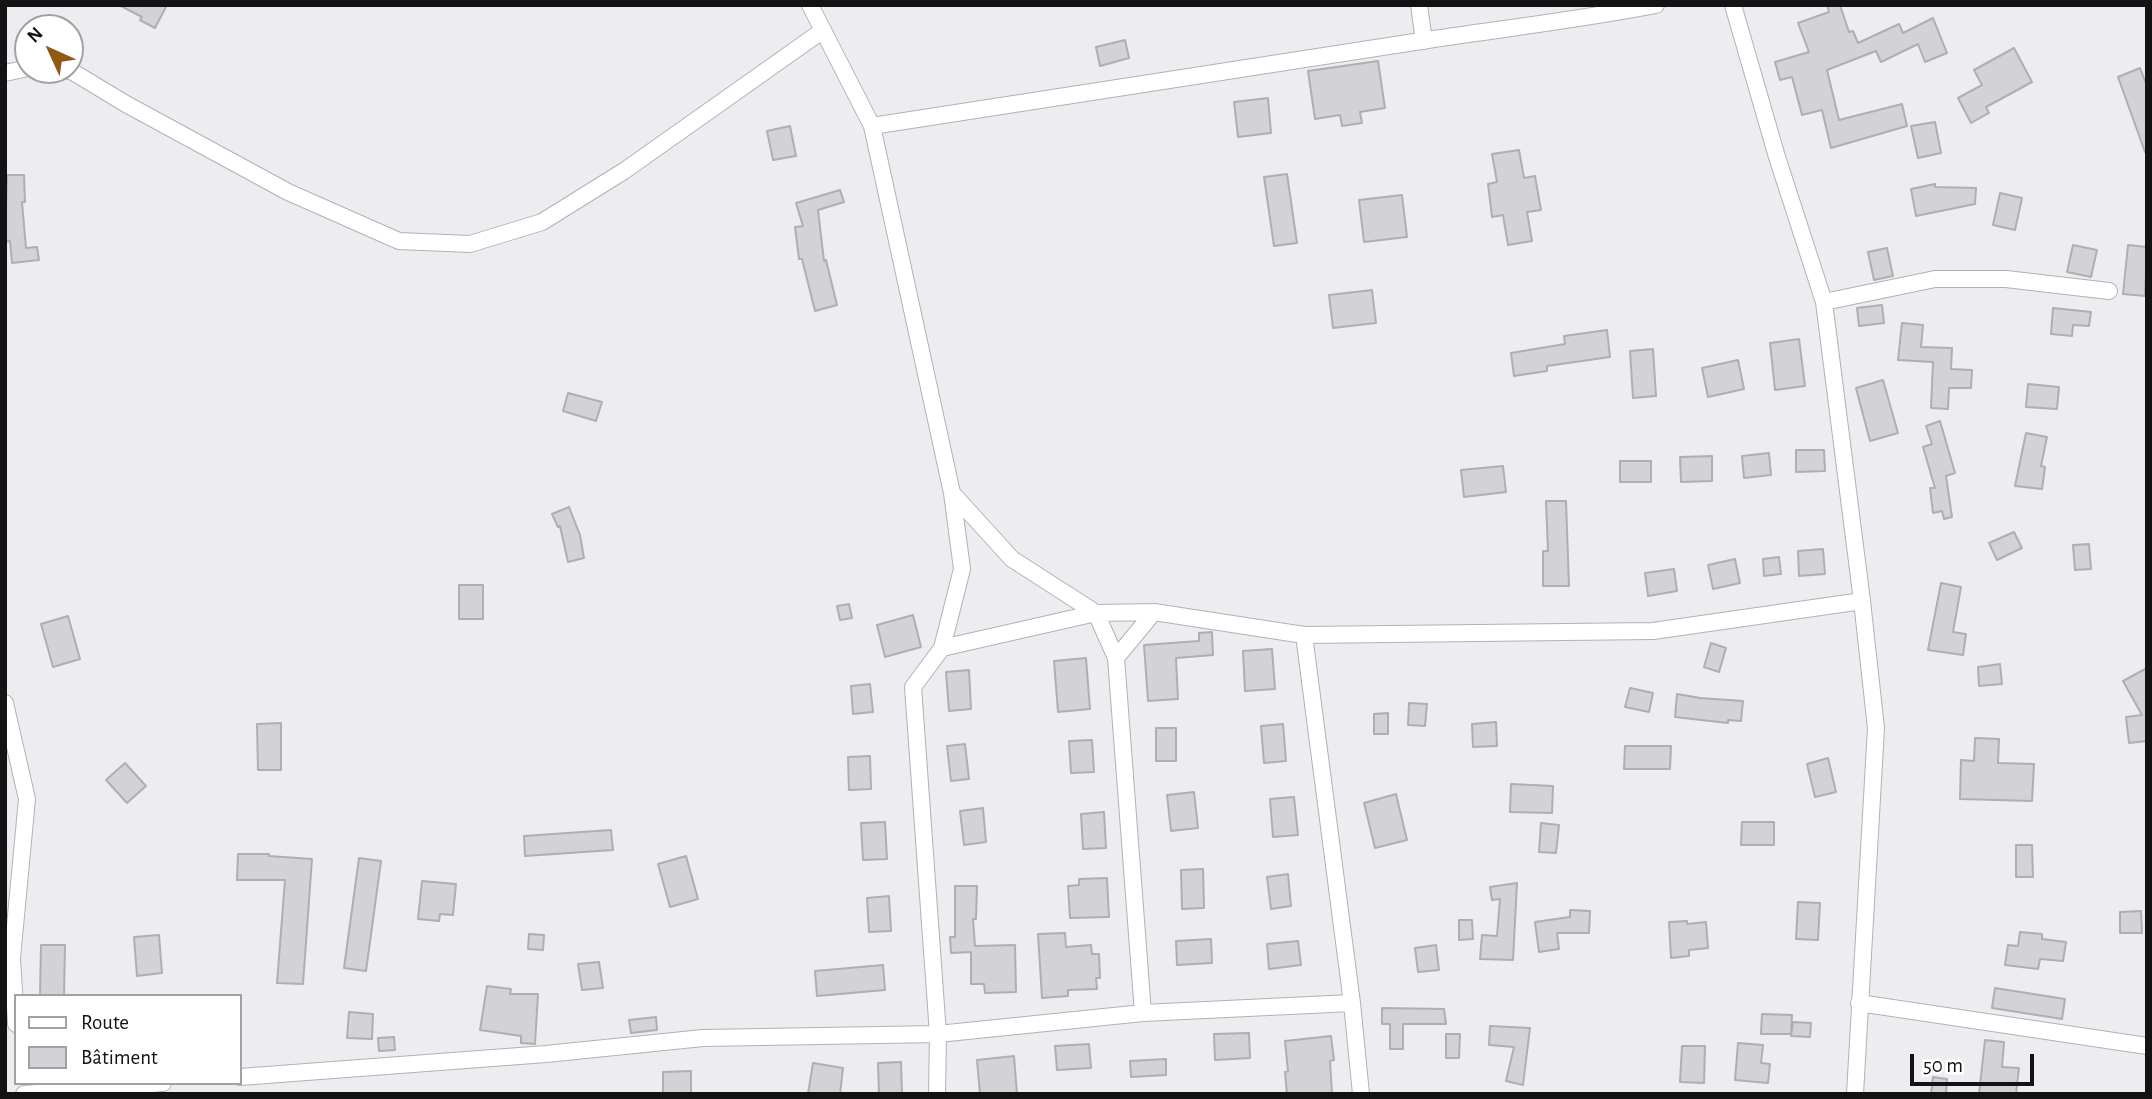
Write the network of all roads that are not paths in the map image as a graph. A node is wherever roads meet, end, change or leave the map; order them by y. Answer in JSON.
{"nodes":[{"id":1,"x":810,"y":5,"type":"edge"},
{"id":2,"x":1419,"y":5,"type":"edge"},
{"id":3,"x":1657,"y":5,"type":"edge"},
{"id":4,"x":1733,"y":5,"type":"edge"},
{"id":5,"x":822,"y":31,"type":"junction"},
{"id":6,"x":1424,"y":41,"type":"junction"},
{"id":7,"x":84,"y":79,"type":"edge"},
{"id":8,"x":872,"y":126,"type":"junction"},
{"id":9,"x":2109,"y":291,"type":"dead end"},
{"id":10,"x":1824,"y":302,"type":"junction"},
{"id":11,"x":951,"y":493,"type":"junction"},
{"id":12,"x":1862,"y":601,"type":"junction"},
{"id":13,"x":1154,"y":612,"type":"junction"},
{"id":14,"x":1096,"y":613,"type":"junction"},
{"id":15,"x":1304,"y":635,"type":"junction"},
{"id":16,"x":942,"y":648,"type":"junction"},
{"id":17,"x":1116,"y":658,"type":"junction"},
{"id":18,"x":5,"y":703,"type":"edge"},
{"id":19,"x":14,"y":994,"type":"edge"},
{"id":20,"x":1352,"y":1003,"type":"junction"},
{"id":21,"x":1859,"y":1003,"type":"junction"},
{"id":22,"x":1143,"y":1013,"type":"junction"},
{"id":23,"x":938,"y":1034,"type":"junction"},
{"id":24,"x":2147,"y":1046,"type":"edge"},
{"id":25,"x":242,"y":1077,"type":"edge"},
{"id":26,"x":137,"y":1085,"type":"edge"},
{"id":27,"x":22,"y":1094,"type":"edge"},
{"id":28,"x":937,"y":1094,"type":"edge"},
{"id":29,"x":1361,"y":1094,"type":"edge"},
{"id":30,"x":1855,"y":1094,"type":"edge"}],
"edges":[{"from":1,"to":5,"type":"street"},
{"from":2,"to":6,"type":"street"},
{"from":3,"to":6,"type":"street"},
{"from":4,"to":10,"type":"street"},
{"from":5,"to":7,"type":"street"},
{"from":5,"to":8,"type":"street"},
{"from":6,"to":8,"type":"street"},
{"from":8,"to":11,"type":"street"},
{"from":9,"to":10,"type":"street"},
{"from":10,"to":12,"type":"street"},
{"from":11,"to":14,"type":"street"},
{"from":11,"to":16,"type":"street"},
{"from":12,"to":15,"type":"street"},
{"from":12,"to":21,"type":"street"},
{"from":13,"to":14,"type":"street"},
{"from":13,"to":15,"type":"street"},
{"from":13,"to":17,"type":"street"},
{"from":14,"to":16,"type":"street"},
{"from":14,"to":17,"type":"street"},
{"from":15,"to":20,"type":"street"},
{"from":16,"to":23,"type":"street"},
{"from":17,"to":22,"type":"street"},
{"from":18,"to":19,"type":"street"},
{"from":20,"to":22,"type":"street"},
{"from":20,"to":29,"type":"street"},
{"from":21,"to":24,"type":"street"},
{"from":21,"to":30,"type":"street"},
{"from":22,"to":23,"type":"street"},
{"from":23,"to":25,"type":"street"},
{"from":23,"to":28,"type":"street"},
{"from":26,"to":27,"type":"street"}]}
